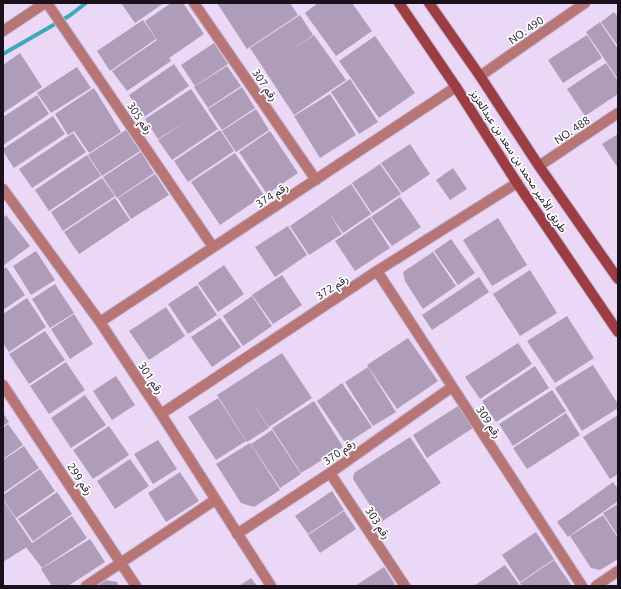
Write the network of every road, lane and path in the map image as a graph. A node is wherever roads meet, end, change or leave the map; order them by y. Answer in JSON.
{"nodes":[{"id":1,"x":46,"y":3,"type":"edge"},
{"id":2,"x":194,"y":3,"type":"edge"},
{"id":3,"x":399,"y":3,"type":"edge"},
{"id":4,"x":429,"y":3,"type":"edge"},
{"id":5,"x":586,"y":3,"type":"edge"},
{"id":6,"x":3,"y":31,"type":"edge"},
{"id":7,"x":480,"y":76,"type":"junction"},
{"id":8,"x":456,"y":87,"type":"junction"},
{"id":9,"x":618,"y":113,"type":"edge"},
{"id":10,"x":539,"y":166,"type":"junction"},
{"id":11,"x":316,"y":180,"type":"junction"},
{"id":12,"x":517,"y":183,"type":"junction"},
{"id":13,"x":5,"y":196,"type":"edge"},
{"id":14,"x":213,"y":247,"type":"junction"},
{"id":15,"x":377,"y":271,"type":"junction"},
{"id":16,"x":618,"y":279,"type":"edge"},
{"id":17,"x":100,"y":322,"type":"junction"},
{"id":18,"x":618,"y":332,"type":"edge"},
{"id":19,"x":3,"y":385,"type":"edge"},
{"id":20,"x":452,"y":387,"type":"junction"},
{"id":21,"x":161,"y":414,"type":"junction"},
{"id":22,"x":330,"y":473,"type":"junction"},
{"id":23,"x":216,"y":500,"type":"junction"},
{"id":24,"x":237,"y":534,"type":"junction"},
{"id":25,"x":121,"y":562,"type":"junction"},
{"id":26,"x":618,"y":571,"type":"edge"},
{"id":27,"x":86,"y":586,"type":"edge"},
{"id":28,"x":136,"y":586,"type":"edge"},
{"id":29,"x":271,"y":586,"type":"edge"},
{"id":30,"x":405,"y":586,"type":"edge"},
{"id":31,"x":582,"y":586,"type":"edge"},
{"id":32,"x":596,"y":586,"type":"edge"}],
"edges":[{"from":1,"to":6,"type":"street"},
{"from":1,"to":14,"type":"street","name":"رقم 305"},
{"from":2,"to":11,"type":"street","name":"رقم 307"},
{"from":3,"to":8,"type":"main road","name":"طريق الأمير محمد بن سعد بن عبدالعزيز"},
{"from":4,"to":7,"type":"main road","name":"طريق الأمير محمد بن سعد بن عبدالعزيز"},
{"from":5,"to":7,"type":"street","name":"NO. 490"},
{"from":7,"to":10,"type":"main road","name":"طريق الأمير محمد بن سعد بن عبدالعزيز"},
{"from":8,"to":11,"type":"street","name":"رقم 374"},
{"from":8,"to":12,"type":"main road","name":"طريق الأمير محمد بن سعد بن عبدالعزيز"},
{"from":9,"to":10,"type":"street","name":"NO. 488"},
{"from":10,"to":16,"type":"main road","name":"طريق الأمير محمد بن سعد بن عبدالعزيز"},
{"from":11,"to":14,"type":"street","name":"رقم 374"},
{"from":12,"to":15,"type":"street","name":"رقم 372"},
{"from":12,"to":18,"type":"main road","name":"طريق الأمير محمد بن سعد بن عبدالعزيز"},
{"from":13,"to":17,"type":"street","name":"رقم 301"},
{"from":14,"to":17,"type":"street","name":"رقم 374"},
{"from":15,"to":20,"type":"street","name":"رقم 309"},
{"from":15,"to":21,"type":"street","name":"رقم 372"},
{"from":17,"to":21,"type":"street","name":"رقم 301"},
{"from":19,"to":25,"type":"street","name":"رقم 299"},
{"from":20,"to":22,"type":"street","name":"رقم 370"},
{"from":20,"to":31,"type":"street","name":"رقم 309"},
{"from":21,"to":23,"type":"street","name":"رقم 301"},
{"from":22,"to":24,"type":"street","name":"رقم 370"},
{"from":22,"to":30,"type":"street","name":"رقم 303"},
{"from":23,"to":24,"type":"street","name":"رقم 301"},
{"from":23,"to":25,"type":"street"},
{"from":24,"to":29,"type":"street","name":"رقم 301"},
{"from":25,"to":27,"type":"street"},
{"from":25,"to":28,"type":"street","name":"رقم 299"},
{"from":26,"to":32,"type":"street"}]}
